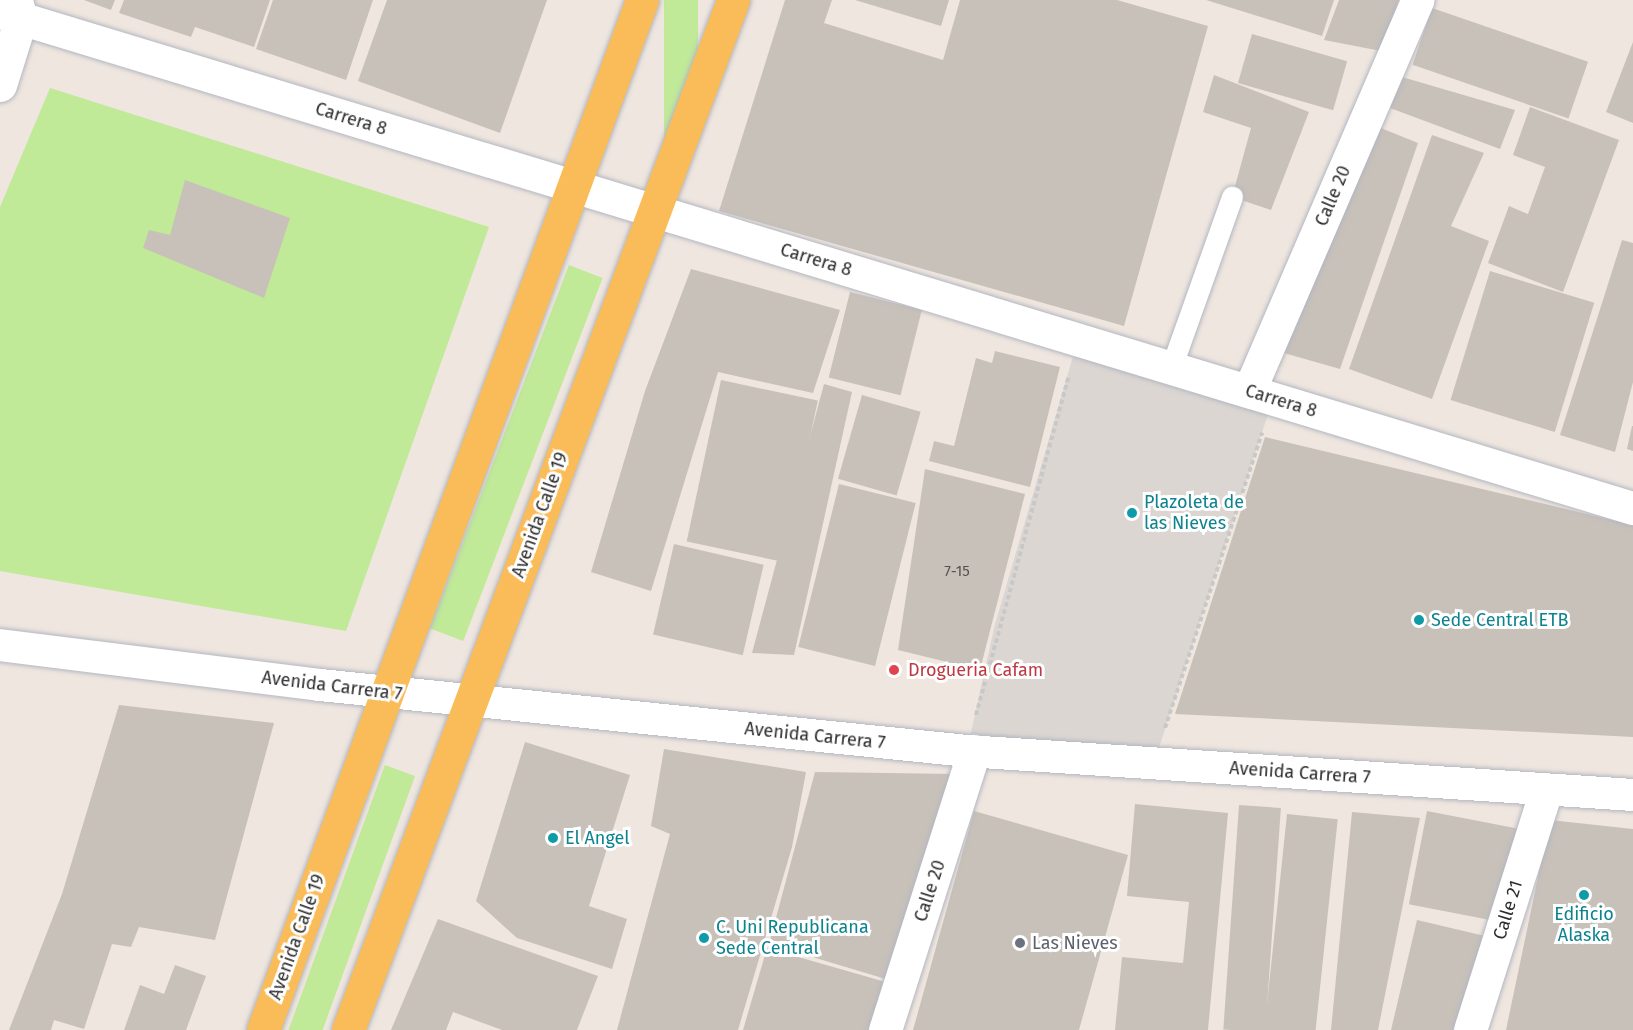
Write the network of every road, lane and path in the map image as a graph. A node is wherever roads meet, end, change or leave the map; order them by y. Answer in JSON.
{"nodes":[{"id":1,"x":642,"y":0,"type":"edge"},
{"id":2,"x":733,"y":0,"type":"edge"},
{"id":3,"x":1417,"y":0,"type":"edge"},
{"id":4,"x":12,"y":10,"type":"edge"},
{"id":5,"x":0,"y":85,"type":"edge"},
{"id":6,"x":572,"y":186,"type":"junction"},
{"id":7,"x":1232,"y":197,"type":"dead end"},
{"id":8,"x":654,"y":210,"type":"junction"},
{"id":9,"x":1078,"y":339,"type":"junction"},
{"id":10,"x":1171,"y":368,"type":"junction"},
{"id":11,"x":1261,"y":395,"type":"junction"},
{"id":12,"x":1633,"y":508,"type":"edge"},
{"id":13,"x":0,"y":645,"type":"edge"},
{"id":14,"x":388,"y":693,"type":"junction"},
{"id":15,"x":471,"y":701,"type":"junction"},
{"id":16,"x":971,"y":751,"type":"junction"},
{"id":17,"x":1154,"y":763,"type":"junction"},
{"id":18,"x":1546,"y":790,"type":"junction"},
{"id":19,"x":1633,"y":795,"type":"edge"},
{"id":20,"x":262,"y":1030,"type":"edge"},
{"id":21,"x":348,"y":1030,"type":"edge"},
{"id":22,"x":885,"y":1030,"type":"edge"},
{"id":23,"x":1470,"y":1030,"type":"edge"}],
"edges":[{"from":1,"to":6,"type":"main road","name":"Avenida Calle 19"},
{"from":2,"to":8,"type":"main road","name":"Avenida Calle 19"},
{"from":3,"to":11,"type":"street","name":"Calle 20"},
{"from":4,"to":5,"type":"street"},
{"from":4,"to":6,"type":"street","name":"Carrera 8"},
{"from":6,"to":8,"type":"street","name":"Carrera 8"},
{"from":6,"to":14,"type":"main road","name":"Avenida Calle 19"},
{"from":7,"to":10,"type":"lane"},
{"from":8,"to":9,"type":"street","name":"Carrera 8"},
{"from":8,"to":15,"type":"main road","name":"Avenida Calle 19"},
{"from":9,"to":10,"type":"street","name":"Carrera 8"},
{"from":9,"to":16,"type":"path"},
{"from":10,"to":11,"type":"street","name":"Carrera 8"},
{"from":11,"to":12,"type":"street","name":"Carrera 8"},
{"from":11,"to":17,"type":"path"},
{"from":13,"to":14,"type":"street","name":"Avenida Carrera 7"},
{"from":14,"to":15,"type":"street","name":"Avenida Carrera 7"},
{"from":14,"to":20,"type":"main road","name":"Avenida Calle 19"},
{"from":15,"to":16,"type":"street","name":"Avenida Carrera 7"},
{"from":15,"to":21,"type":"main road","name":"Avenida Calle 19"},
{"from":16,"to":17,"type":"street","name":"Avenida Carrera 7"},
{"from":16,"to":22,"type":"street","name":"Calle 20"},
{"from":17,"to":18,"type":"street","name":"Avenida Carrera 7"},
{"from":18,"to":19,"type":"street","name":"Avenida Carrera 7"},
{"from":18,"to":23,"type":"street","name":"Calle 21"}]}
